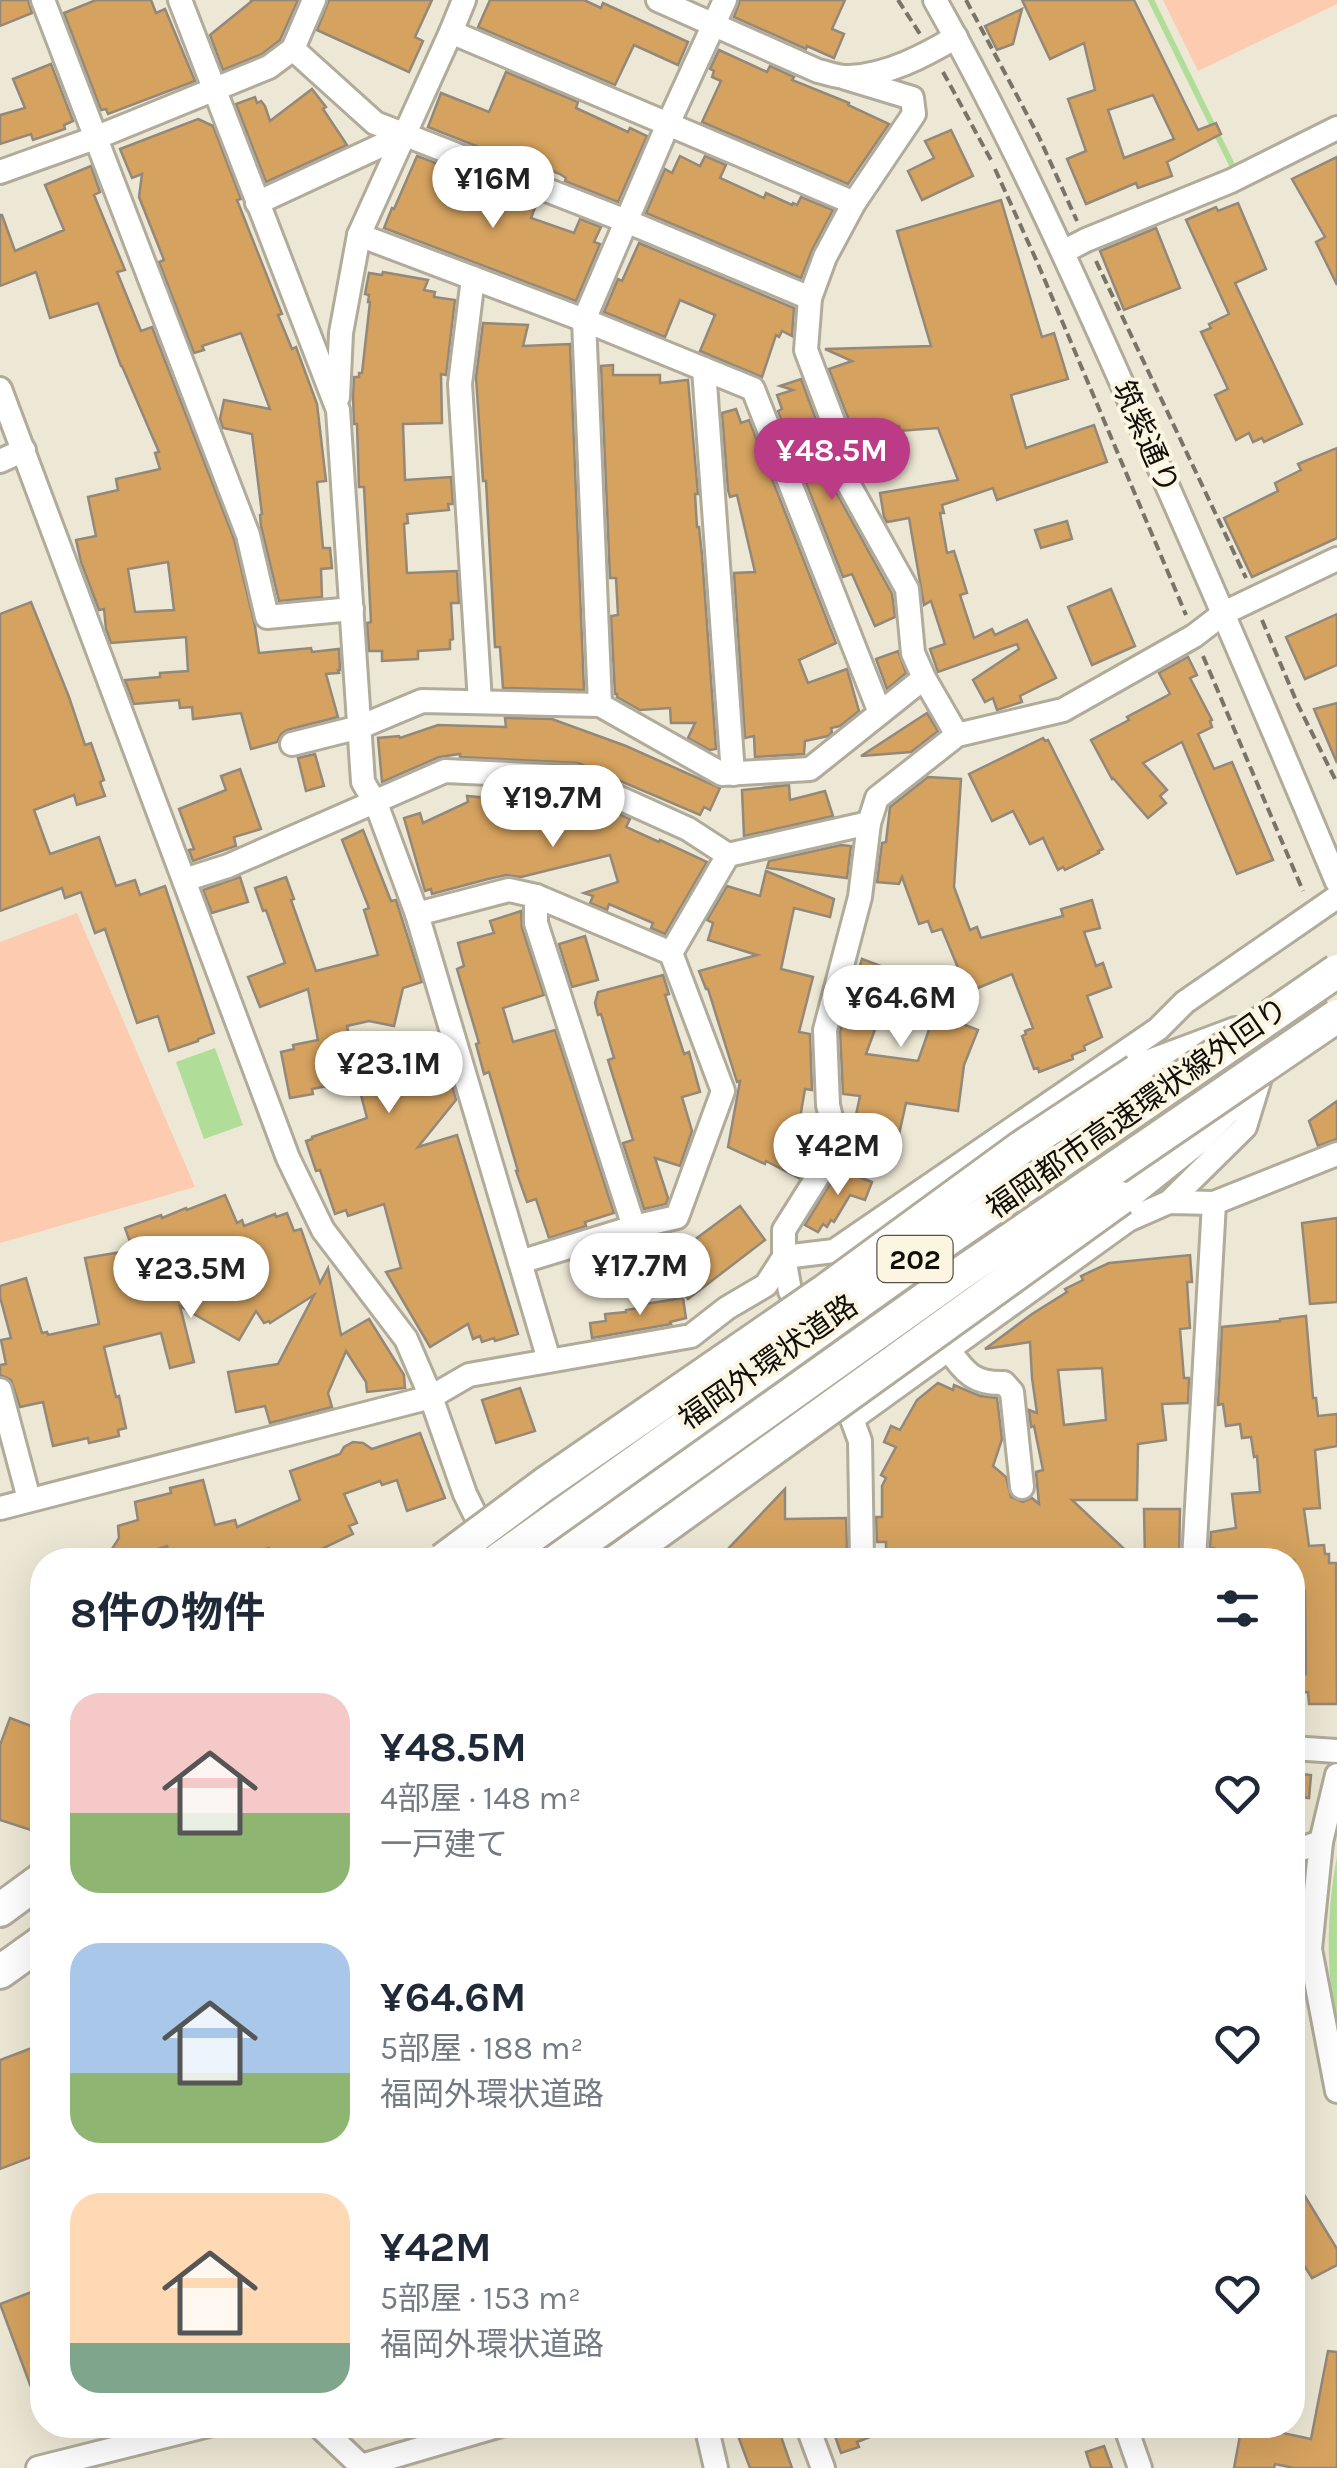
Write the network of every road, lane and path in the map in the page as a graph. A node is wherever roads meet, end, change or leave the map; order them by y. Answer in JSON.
{"nodes":[{"id":1,"x":43,"y":0,"type":"edge"},
{"id":2,"x":180,"y":0,"type":"edge"},
{"id":3,"x":314,"y":0,"type":"edge"},
{"id":4,"x":464,"y":0,"type":"edge"},
{"id":5,"x":658,"y":0,"type":"edge"},
{"id":6,"x":725,"y":0,"type":"edge"},
{"id":7,"x":898,"y":0,"type":"edge"},
{"id":8,"x":936,"y":0,"type":"edge"},
{"id":9,"x":966,"y":0,"type":"edge"},
{"id":10,"x":713,"y":25,"type":"junction"},
{"id":11,"x":451,"y":32,"type":"junction"},
{"id":12,"x":956,"y":38,"type":"junction"},
{"id":13,"x":293,"y":49,"type":"junction"},
{"id":14,"x":932,"y":52,"type":"junction"},
{"id":15,"x":846,"y":78,"type":"junction"},
{"id":16,"x":214,"y":90,"type":"junction"},
{"id":17,"x":668,"y":124,"type":"junction"},
{"id":18,"x":1337,"y":128,"type":"edge"},
{"id":19,"x":404,"y":135,"type":"junction"},
{"id":20,"x":95,"y":138,"type":"junction"},
{"id":21,"x":0,"y":172,"type":"edge"},
{"id":22,"x":257,"y":203,"type":"junction"},
{"id":23,"x":854,"y":203,"type":"junction"},
{"id":24,"x":626,"y":221,"type":"junction"},
{"id":25,"x":359,"y":235,"type":"junction"},
{"id":26,"x":1086,"y":240,"type":"junction"},
{"id":27,"x":1063,"y":252,"type":"junction"},
{"id":28,"x":473,"y":278,"type":"junction"},
{"id":29,"x":810,"y":298,"type":"junction"},
{"id":30,"x":584,"y":320,"type":"junction"},
{"id":31,"x":704,"y":369,"type":"junction"},
{"id":32,"x":0,"y":389,"type":"edge"},
{"id":33,"x":338,"y":410,"type":"junction"},
{"id":34,"x":24,"y":450,"type":"junction"},
{"id":35,"x":0,"y":461,"type":"edge"},
{"id":36,"x":1337,"y":560,"type":"edge"},
{"id":37,"x":1255,"y":597,"type":"junction"},
{"id":38,"x":352,"y":609,"type":"junction"},
{"id":39,"x":1224,"y":612,"type":"junction"},
{"id":40,"x":1194,"y":636,"type":"junction"},
{"id":41,"x":924,"y":678,"type":"junction"},
{"id":42,"x":480,"y":702,"type":"junction"},
{"id":43,"x":600,"y":704,"type":"junction"},
{"id":44,"x":880,"y":713,"type":"junction"},
{"id":45,"x":360,"y":727,"type":"junction"},
{"id":46,"x":958,"y":735,"type":"junction"},
{"id":47,"x":292,"y":744,"type":"dead end"},
{"id":48,"x":733,"y":774,"type":"junction"},
{"id":49,"x":1337,"y":784,"type":"edge"},
{"id":50,"x":374,"y":801,"type":"junction"},
{"id":51,"x":869,"y":823,"type":"junction"},
{"id":52,"x":728,"y":854,"type":"junction"},
{"id":53,"x":184,"y":880,"type":"junction"},
{"id":54,"x":1337,"y":882,"type":"edge"},
{"id":55,"x":536,"y":896,"type":"junction"},
{"id":56,"x":1337,"y":897,"type":"edge"},
{"id":57,"x":416,"y":914,"type":"junction"},
{"id":58,"x":1311,"y":916,"type":"junction"},
{"id":59,"x":671,"y":953,"type":"junction"},
{"id":60,"x":1337,"y":959,"type":"edge"},
{"id":61,"x":1337,"y":970,"type":"edge"},
{"id":62,"x":1337,"y":1018,"type":"edge"},
{"id":63,"x":1239,"y":1033,"type":"junction"},
{"id":64,"x":1263,"y":1070,"type":"junction"},
{"id":65,"x":1337,"y":1154,"type":"edge"},
{"id":66,"x":1169,"y":1202,"type":"junction"},
{"id":67,"x":1214,"y":1203,"type":"junction"},
{"id":68,"x":634,"y":1227,"type":"junction"},
{"id":69,"x":784,"y":1256,"type":"junction"},
{"id":70,"x":520,"y":1262,"type":"junction"},
{"id":71,"x":810,"y":1332,"type":"junction"},
{"id":72,"x":948,"y":1349,"type":"junction"},
{"id":73,"x":549,"y":1360,"type":"junction"},
{"id":74,"x":830,"y":1375,"type":"junction"},
{"id":75,"x":0,"y":1390,"type":"edge"},
{"id":76,"x":431,"y":1397,"type":"junction"},
{"id":77,"x":852,"y":1419,"type":"junction"},
{"id":78,"x":744,"y":1471,"type":"junction"},
{"id":79,"x":1022,"y":1487,"type":"dead end"},
{"id":80,"x":29,"y":1499,"type":"junction"},
{"id":81,"x":0,"y":1508,"type":"edge"},
{"id":82,"x":459,"y":1548,"type":"edge"},
{"id":83,"x":490,"y":1548,"type":"edge"},
{"id":84,"x":513,"y":1548,"type":"edge"},
{"id":85,"x":513,"y":1548,"type":"edge"},
{"id":86,"x":575,"y":1548,"type":"edge"},
{"id":87,"x":591,"y":1548,"type":"edge"},
{"id":88,"x":636,"y":1548,"type":"edge"},
{"id":89,"x":653,"y":1548,"type":"edge"},
{"id":90,"x":862,"y":1548,"type":"edge"},
{"id":91,"x":1195,"y":1548,"type":"edge"},
{"id":92,"x":1305,"y":1749,"type":"edge"},
{"id":93,"x":1337,"y":1752,"type":"edge"},
{"id":94,"x":1337,"y":1775,"type":"edge"},
{"id":95,"x":1321,"y":1842,"type":"junction"},
{"id":96,"x":1305,"y":1848,"type":"edge"},
{"id":97,"x":30,"y":1887,"type":"edge"},
{"id":98,"x":30,"y":1901,"type":"edge"},
{"id":99,"x":0,"y":1910,"type":"edge"},
{"id":100,"x":0,"y":1922,"type":"edge"},
{"id":101,"x":30,"y":1941,"type":"edge"},
{"id":102,"x":30,"y":1951,"type":"edge"},
{"id":103,"x":0,"y":1962,"type":"edge"},
{"id":104,"x":0,"y":1972,"type":"edge"},
{"id":105,"x":1336,"y":2087,"type":"edge"},
{"id":106,"x":157,"y":2438,"type":"edge"},
{"id":107,"x":331,"y":2438,"type":"edge"},
{"id":108,"x":458,"y":2438,"type":"edge"},
{"id":109,"x":709,"y":2438,"type":"edge"},
{"id":110,"x":812,"y":2438,"type":"edge"},
{"id":111,"x":1130,"y":2438,"type":"edge"},
{"id":112,"x":361,"y":2467,"type":"edge"},
{"id":113,"x":38,"y":2468,"type":"edge"},
{"id":114,"x":716,"y":2468,"type":"edge"},
{"id":115,"x":823,"y":2468,"type":"edge"},
{"id":116,"x":1140,"y":2468,"type":"edge"}],
"edges":[{"from":1,"to":20,"type":"street"},
{"from":2,"to":16,"type":"street"},
{"from":3,"to":13,"type":"street"},
{"from":4,"to":11,"type":"street"},
{"from":5,"to":10,"type":"street"},
{"from":6,"to":10,"type":"street"},
{"from":7,"to":14,"type":"path"},
{"from":8,"to":12,"type":"street","name":"筑紫通り"},
{"from":9,"to":26,"type":"path"},
{"from":10,"to":15,"type":"street"},
{"from":10,"to":17,"type":"street"},
{"from":11,"to":17,"type":"street"},
{"from":11,"to":19,"type":"street"},
{"from":12,"to":14,"type":"street"},
{"from":12,"to":27,"type":"street","name":"筑紫通り"},
{"from":13,"to":16,"type":"street"},
{"from":13,"to":19,"type":"street"},
{"from":14,"to":15,"type":"street"},
{"from":14,"to":40,"type":"path"},
{"from":15,"to":23,"type":"street"},
{"from":16,"to":20,"type":"street"},
{"from":16,"to":22,"type":"street"},
{"from":17,"to":23,"type":"street"},
{"from":17,"to":24,"type":"street"},
{"from":18,"to":26,"type":"street"},
{"from":19,"to":22,"type":"street"},
{"from":19,"to":24,"type":"street"},
{"from":19,"to":25,"type":"street"},
{"from":20,"to":21,"type":"street"},
{"from":20,"to":38,"type":"street"},
{"from":22,"to":33,"type":"street"},
{"from":23,"to":29,"type":"street"},
{"from":24,"to":29,"type":"street"},
{"from":24,"to":30,"type":"street"},
{"from":25,"to":28,"type":"street"},
{"from":25,"to":33,"type":"street"},
{"from":26,"to":27,"type":"street"},
{"from":26,"to":37,"type":"path"},
{"from":27,"to":39,"type":"street","name":"筑紫通り"},
{"from":28,"to":30,"type":"street"},
{"from":28,"to":42,"type":"street"},
{"from":29,"to":41,"type":"street"},
{"from":30,"to":31,"type":"street"},
{"from":30,"to":43,"type":"street"},
{"from":31,"to":44,"type":"street"},
{"from":31,"to":48,"type":"street"},
{"from":32,"to":34,"type":"street"},
{"from":33,"to":38,"type":"street"},
{"from":34,"to":35,"type":"street"},
{"from":34,"to":53,"type":"street"},
{"from":36,"to":37,"type":"street"},
{"from":37,"to":39,"type":"street"},
{"from":37,"to":49,"type":"path"},
{"from":38,"to":45,"type":"street"},
{"from":39,"to":40,"type":"street"},
{"from":39,"to":54,"type":"street","name":"筑紫通り"},
{"from":40,"to":46,"type":"street"},
{"from":40,"to":58,"type":"path"},
{"from":41,"to":44,"type":"street"},
{"from":41,"to":46,"type":"street"},
{"from":42,"to":43,"type":"street"},
{"from":42,"to":45,"type":"street"},
{"from":43,"to":48,"type":"street"},
{"from":44,"to":48,"type":"street"},
{"from":45,"to":47,"type":"street"},
{"from":45,"to":50,"type":"street"},
{"from":46,"to":51,"type":"street"},
{"from":50,"to":52,"type":"street"},
{"from":50,"to":53,"type":"street"},
{"from":50,"to":57,"type":"street"},
{"from":51,"to":52,"type":"street"},
{"from":51,"to":69,"type":"street"},
{"from":52,"to":59,"type":"street"},
{"from":53,"to":76,"type":"street"},
{"from":55,"to":57,"type":"street"},
{"from":55,"to":59,"type":"street"},
{"from":55,"to":68,"type":"street"},
{"from":56,"to":58,"type":"street"},
{"from":57,"to":70,"type":"street"},
{"from":58,"to":69,"type":"street"},
{"from":59,"to":68,"type":"street"},
{"from":60,"to":63,"type":"highway","name":"福岡外環状道路","number":"202"},
{"from":61,"to":84,"type":"highway","name":"福岡都市高速環状線外回り","bridge":true},
{"from":62,"to":64,"type":"highway","name":"福岡外環状道路","number":"202"},
{"from":62,"to":86,"type":"highway","bridge":true},
{"from":63,"to":71,"type":"highway","name":"福岡外環状道路","number":"202"},
{"from":63,"to":82,"type":"highway","bridge":true},
{"from":64,"to":66,"type":"street"},
{"from":64,"to":74,"type":"highway","name":"福岡外環状道路","number":"202"},
{"from":64,"to":78,"type":"highway","bridge":true},
{"from":65,"to":67,"type":"street"},
{"from":66,"to":67,"type":"street"},
{"from":66,"to":72,"type":"street"},
{"from":67,"to":91,"type":"street"},
{"from":68,"to":70,"type":"street"},
{"from":69,"to":71,"type":"street"},
{"from":69,"to":73,"type":"street"},
{"from":70,"to":73,"type":"street"},
{"from":71,"to":74,"type":"street"},
{"from":71,"to":85,"type":"highway","name":"福岡外環状道路","number":"202"},
{"from":72,"to":77,"type":"street"},
{"from":72,"to":79,"type":"street"},
{"from":73,"to":76,"type":"street"},
{"from":74,"to":77,"type":"street"},
{"from":74,"to":87,"type":"highway","name":"福岡外環状道路","number":"202"},
{"from":75,"to":80,"type":"street"},
{"from":76,"to":80,"type":"street"},
{"from":76,"to":83,"type":"street"},
{"from":77,"to":90,"type":"street"},
{"from":78,"to":88,"type":"highway","bridge":true},
{"from":78,"to":89,"type":"highway","bridge":true},
{"from":80,"to":81,"type":"street"},
{"from":92,"to":93,"type":"street"},
{"from":94,"to":95,"type":"street"},
{"from":95,"to":96,"type":"street"},
{"from":95,"to":105,"type":"street"},
{"from":97,"to":99,"type":"highway"},
{"from":98,"to":100,"type":"highway"},
{"from":101,"to":103,"type":"highway"},
{"from":102,"to":104,"type":"highway"},
{"from":106,"to":113,"type":"street"},
{"from":107,"to":112,"type":"street"},
{"from":108,"to":112,"type":"street"},
{"from":109,"to":114,"type":"street"},
{"from":110,"to":115,"type":"street"},
{"from":111,"to":116,"type":"street"}]}
